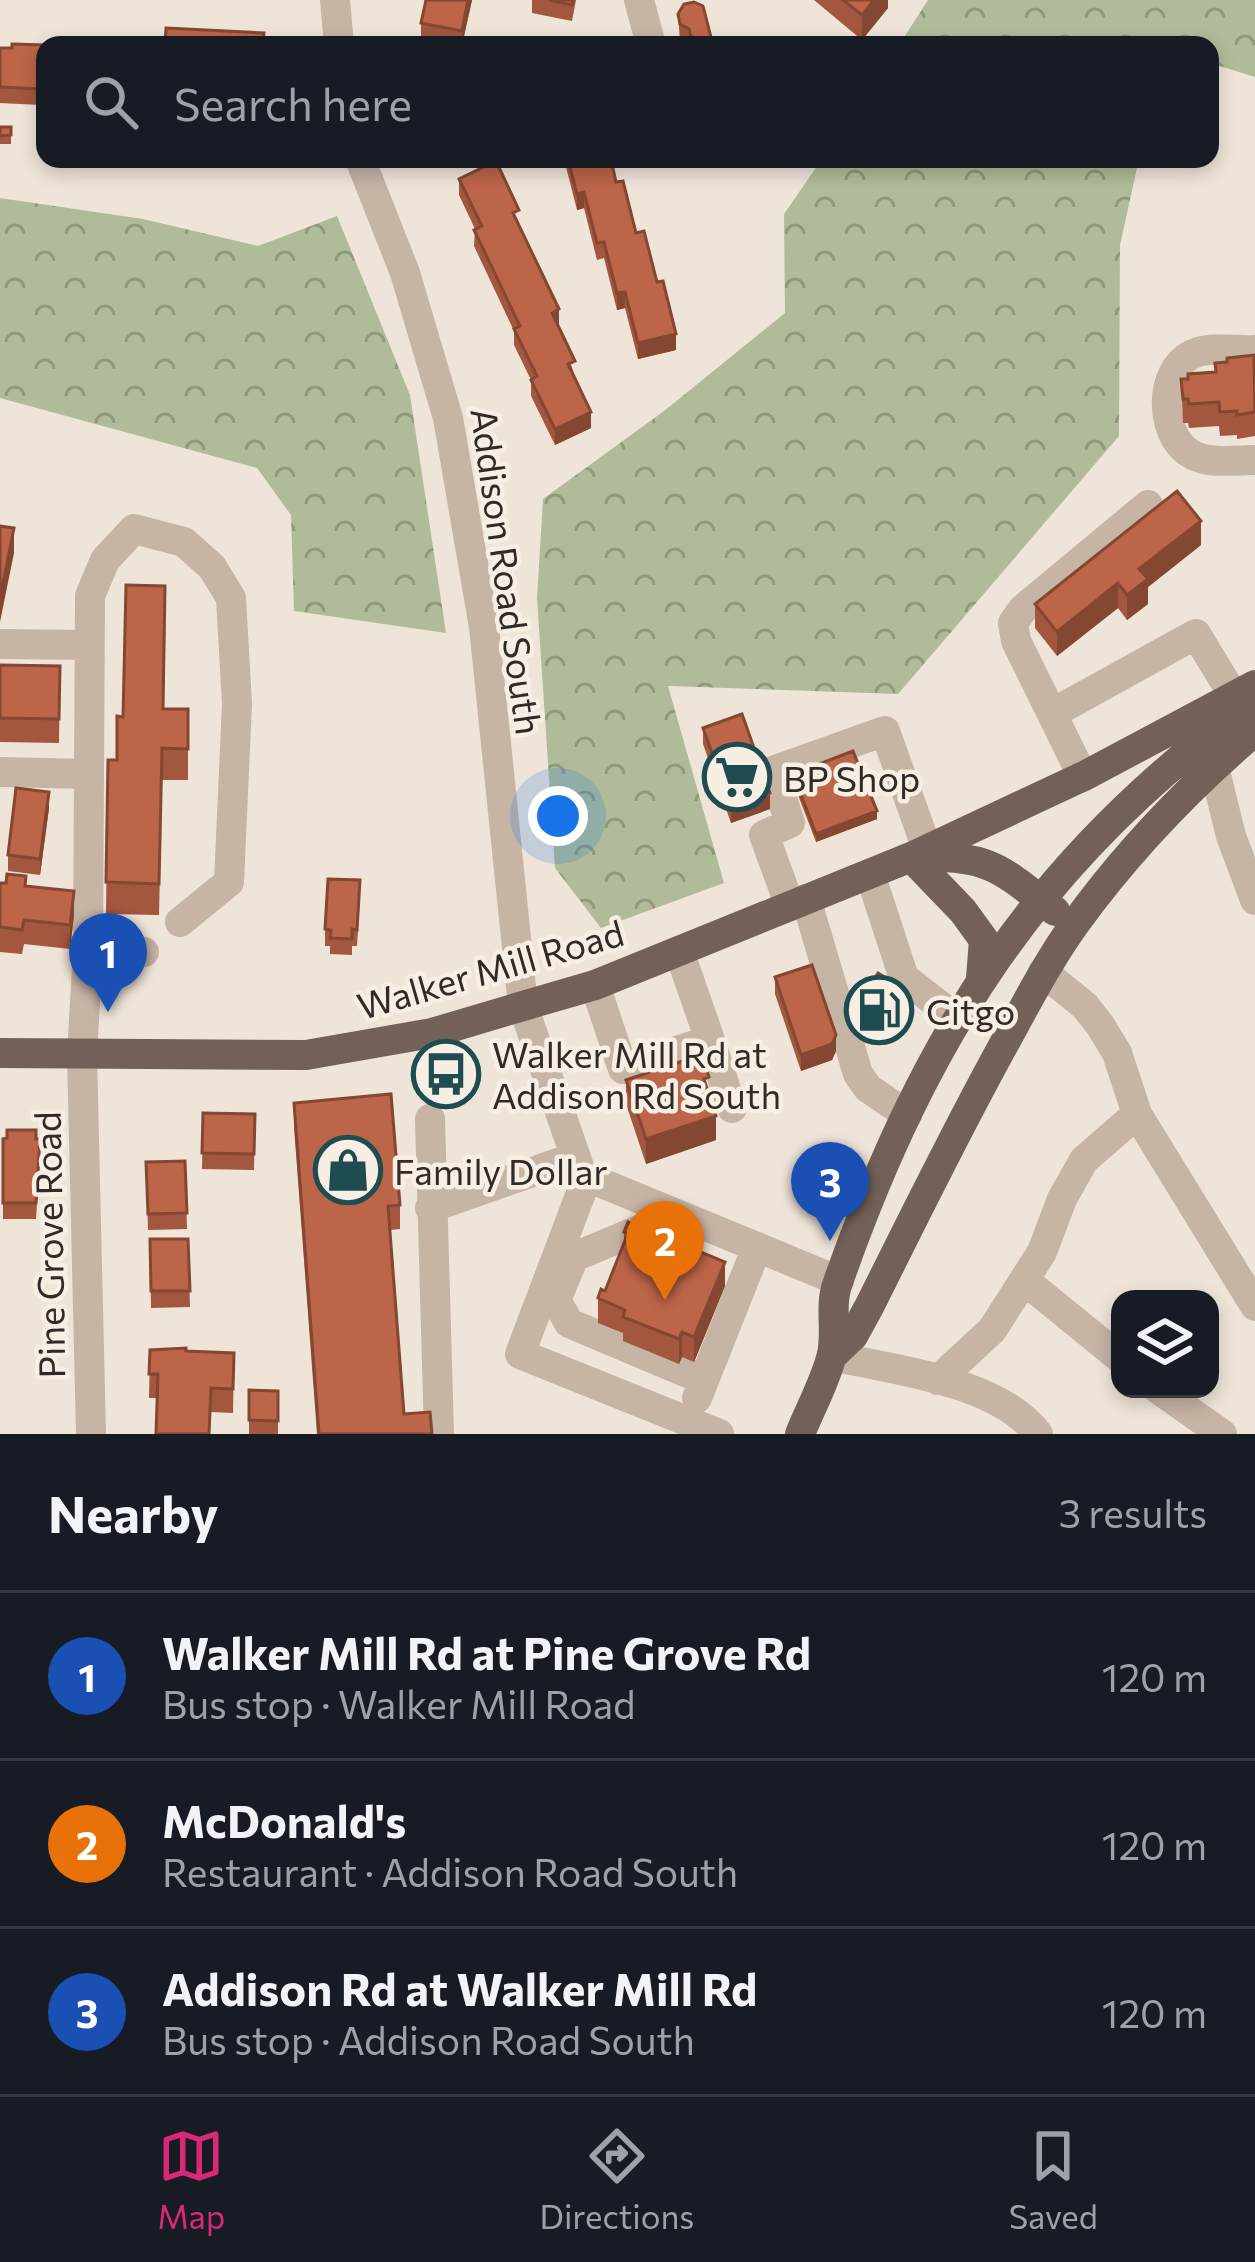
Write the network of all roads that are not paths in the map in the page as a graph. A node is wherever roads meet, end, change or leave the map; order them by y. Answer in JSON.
{"nodes":[{"id":1,"x":335,"y":0,"type":"edge"},
{"id":2,"x":638,"y":0,"type":"edge"},
{"id":3,"x":338,"y":36,"type":"edge"},
{"id":4,"x":648,"y":36,"type":"edge"},
{"id":5,"x":364,"y":168,"type":"edge"},
{"id":6,"x":1255,"y":350,"type":"edge"},
{"id":7,"x":1255,"y":460,"type":"edge"},
{"id":8,"x":1148,"y":505,"type":"dead end"},
{"id":9,"x":0,"y":644,"type":"edge"},
{"id":10,"x":89,"y":645,"type":"junction"},
{"id":11,"x":1248,"y":694,"type":"edge"},
{"id":12,"x":1053,"y":713,"type":"junction"},
{"id":13,"x":1255,"y":731,"type":"edge"},
{"id":14,"x":1214,"y":766,"type":"junction"},
{"id":15,"x":0,"y":772,"type":"edge"},
{"id":16,"x":88,"y":774,"type":"junction"},
{"id":17,"x":1083,"y":777,"type":"junction"},
{"id":18,"x":919,"y":853,"type":"junction"},
{"id":19,"x":870,"y":874,"type":"junction"},
{"id":20,"x":1039,"y":899,"type":"junction"},
{"id":21,"x":1255,"y":900,"type":"edge"},
{"id":22,"x":798,"y":903,"type":"junction"},
{"id":23,"x":180,"y":922,"type":"dead end"},
{"id":24,"x":1074,"y":926,"type":"junction"},
{"id":25,"x":88,"y":949,"type":"junction"},
{"id":26,"x":679,"y":951,"type":"junction"},
{"id":27,"x":144,"y":952,"type":"dead end"},
{"id":28,"x":1042,"y":973,"type":"junction"},
{"id":29,"x":981,"y":981,"type":"junction"},
{"id":30,"x":595,"y":985,"type":"junction"},
{"id":31,"x":523,"y":1006,"type":"junction"},
{"id":32,"x":956,"y":1018,"type":"junction"},
{"id":33,"x":710,"y":1040,"type":"junction"},
{"id":34,"x":0,"y":1053,"type":"edge"},
{"id":35,"x":82,"y":1055,"type":"junction"},
{"id":36,"x":732,"y":1108,"type":"dead end"},
{"id":37,"x":1137,"y":1114,"type":"junction"},
{"id":38,"x":907,"y":1115,"type":"junction"},
{"id":39,"x":430,"y":1119,"type":"dead end"},
{"id":40,"x":581,"y":1167,"type":"junction"},
{"id":41,"x":430,"y":1208,"type":"junction"},
{"id":42,"x":677,"y":1214,"type":"junction"},
{"id":43,"x":757,"y":1247,"type":"junction"},
{"id":44,"x":1024,"y":1280,"type":"junction"},
{"id":45,"x":839,"y":1281,"type":"junction"},
{"id":46,"x":1255,"y":1306,"type":"edge"},
{"id":47,"x":1111,"y":1351,"type":"edge"},
{"id":48,"x":832,"y":1356,"type":"junction"},
{"id":49,"x":704,"y":1380,"type":"junction"},
{"id":50,"x":938,"y":1380,"type":"junction"},
{"id":51,"x":1171,"y":1398,"type":"edge"},
{"id":52,"x":688,"y":1422,"type":"junction"},
{"id":53,"x":91,"y":1434,"type":"edge"},
{"id":54,"x":439,"y":1434,"type":"edge"},
{"id":55,"x":718,"y":1434,"type":"edge"},
{"id":56,"x":800,"y":1434,"type":"edge"},
{"id":57,"x":1038,"y":1434,"type":"edge"},
{"id":58,"x":1222,"y":1434,"type":"edge"}],
"edges":[{"from":1,"to":3,"type":"street"},
{"from":2,"to":4,"type":"street"},
{"from":5,"to":31,"type":"street","name":"Addison Road South"},
{"from":6,"to":7,"type":"street"},
{"from":8,"to":12,"type":"street"},
{"from":9,"to":10,"type":"street"},
{"from":10,"to":16,"type":"street","name":"Pine Grove Road"},
{"from":10,"to":23,"type":"street","name":"Pine Grove Road"},
{"from":11,"to":12,"type":"street"},
{"from":11,"to":17,"type":"main road","name":"Walker Mill Road"},
{"from":11,"to":20,"type":"main road"},
{"from":12,"to":17,"type":"street"},
{"from":13,"to":14,"type":"main road"},
{"from":14,"to":21,"type":"street"},
{"from":14,"to":24,"type":"main road"},
{"from":15,"to":16,"type":"street"},
{"from":16,"to":25,"type":"street","name":"Pine Grove Road"},
{"from":17,"to":18,"type":"main road","name":"Walker Mill Road"},
{"from":18,"to":19,"type":"main road","name":"Walker Mill Road"},
{"from":18,"to":20,"type":"main road","name":"Walker Mill Road"},
{"from":18,"to":22,"type":"street"},
{"from":18,"to":29,"type":"main road"},
{"from":19,"to":22,"type":"main road","name":"Walker Mill Road"},
{"from":19,"to":32,"type":"street"},
{"from":20,"to":24,"type":"main road","name":"Walker Mill Road"},
{"from":20,"to":29,"type":"main road"},
{"from":22,"to":26,"type":"main road","name":"Walker Mill Road"},
{"from":22,"to":38,"type":"street"},
{"from":24,"to":28,"type":"main road"},
{"from":25,"to":27,"type":"street"},
{"from":25,"to":35,"type":"street","name":"Pine Grove Road"},
{"from":26,"to":30,"type":"main road","name":"Walker Mill Road"},
{"from":26,"to":33,"type":"street"},
{"from":28,"to":37,"type":"street"},
{"from":28,"to":48,"type":"main road"},
{"from":29,"to":32,"type":"main road"},
{"from":30,"to":31,"type":"main road","name":"Walker Mill Road"},
{"from":30,"to":33,"type":"street"},
{"from":31,"to":35,"type":"main road","name":"Walker Mill Road"},
{"from":31,"to":40,"type":"street","name":"Addison Road South"},
{"from":32,"to":38,"type":"main road"},
{"from":33,"to":36,"type":"street"},
{"from":34,"to":35,"type":"main road","name":"Walker Mill Road"},
{"from":35,"to":53,"type":"street","name":"Pine Grove Road"},
{"from":37,"to":44,"type":"street"},
{"from":37,"to":46,"type":"street"},
{"from":38,"to":45,"type":"main road"},
{"from":39,"to":41,"type":"street"},
{"from":40,"to":41,"type":"street"},
{"from":40,"to":42,"type":"street"},
{"from":40,"to":52,"type":"street"},
{"from":41,"to":54,"type":"street"},
{"from":42,"to":43,"type":"street"},
{"from":42,"to":49,"type":"street"},
{"from":43,"to":45,"type":"street"},
{"from":43,"to":49,"type":"street"},
{"from":44,"to":47,"type":"street"},
{"from":44,"to":50,"type":"street"},
{"from":45,"to":48,"type":"main road"},
{"from":48,"to":50,"type":"street"},
{"from":48,"to":56,"type":"main road"},
{"from":49,"to":52,"type":"street"},
{"from":50,"to":57,"type":"street"},
{"from":51,"to":58,"type":"street"},
{"from":52,"to":55,"type":"street"}]}
